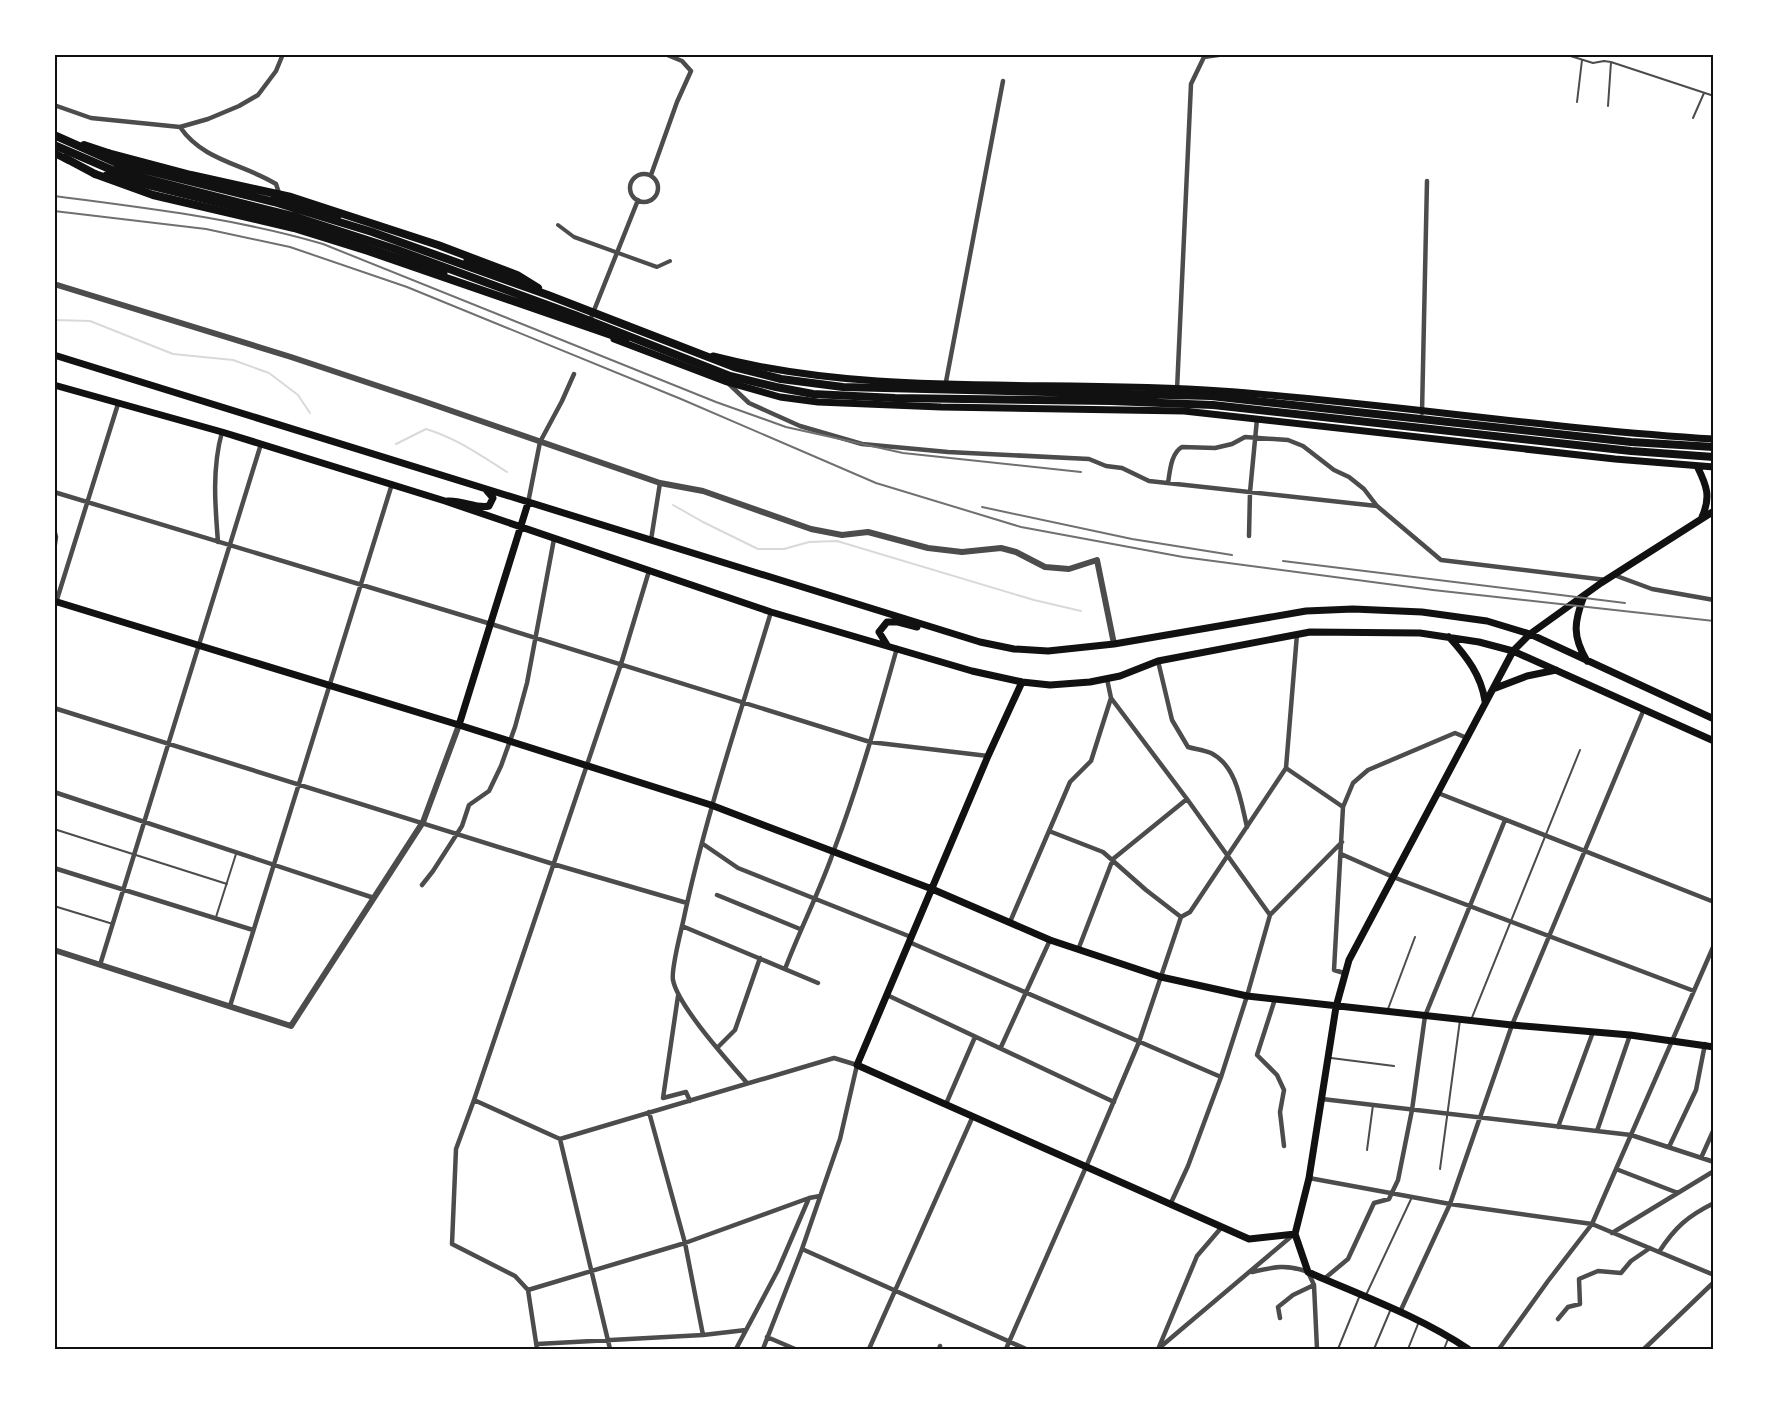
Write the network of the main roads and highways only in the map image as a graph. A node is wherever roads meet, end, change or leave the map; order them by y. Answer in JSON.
{"nodes":[{"id":1,"x":54,"y":134,"type":"edge"},
{"id":2,"x":72,"y":141,"type":"junction"},
{"id":3,"x":54,"y":145,"type":"edge"},
{"id":4,"x":54,"y":153,"type":"edge"},
{"id":5,"x":65,"y":158,"type":"junction"},
{"id":6,"x":548,"y":295,"type":"junction"},
{"id":7,"x":642,"y":341,"type":"junction"},
{"id":8,"x":54,"y":355,"type":"edge"},
{"id":9,"x":54,"y":385,"type":"edge"},
{"id":10,"x":1714,"y":439,"type":"edge"},
{"id":11,"x":1714,"y":447,"type":"edge"},
{"id":12,"x":1714,"y":457,"type":"edge"},
{"id":13,"x":1697,"y":466,"type":"junction"},
{"id":14,"x":1714,"y":467,"type":"edge"},
{"id":15,"x":486,"y":489,"type":"junction"},
{"id":16,"x":445,"y":501,"type":"junction"},
{"id":17,"x":528,"y":503,"type":"junction"},
{"id":18,"x":1714,"y":511,"type":"edge"},
{"id":19,"x":1702,"y":517,"type":"junction"},
{"id":20,"x":520,"y":528,"type":"junction"},
{"id":21,"x":1584,"y":596,"type":"junction"},
{"id":22,"x":55,"y":604,"type":"edge"},
{"id":23,"x":946,"y":631,"type":"junction"},
{"id":24,"x":1530,"y":634,"type":"junction"},
{"id":25,"x":1449,"y":637,"type":"junction"},
{"id":26,"x":887,"y":645,"type":"junction"},
{"id":27,"x":1513,"y":651,"type":"junction"},
{"id":28,"x":1587,"y":661,"type":"junction"},
{"id":29,"x":1557,"y":670,"type":"junction"},
{"id":30,"x":1022,"y":682,"type":"junction"},
{"id":31,"x":1493,"y":689,"type":"junction"},
{"id":32,"x":1486,"y":702,"type":"junction"},
{"id":33,"x":1714,"y":719,"type":"edge"},
{"id":34,"x":459,"y":725,"type":"junction"},
{"id":35,"x":1714,"y":741,"type":"edge"},
{"id":36,"x":932,"y":889,"type":"junction"},
{"id":37,"x":1336,"y":1007,"type":"junction"},
{"id":38,"x":1714,"y":1047,"type":"edge"},
{"id":39,"x":1295,"y":1234,"type":"junction"},
{"id":40,"x":1468,"y":1349,"type":"edge"}],
"edges":[{"from":1,"to":2,"type":"main road"},
{"from":1,"to":6,"type":"main road"},
{"from":2,"to":6,"type":"main road"},
{"from":2,"to":10,"type":"main road"},
{"from":3,"to":7,"type":"main road"},
{"from":4,"to":5,"type":"main road"},
{"from":5,"to":7,"type":"main road"},
{"from":5,"to":13,"type":"main road"},
{"from":6,"to":11,"type":"main road"},
{"from":7,"to":12,"type":"main road"},
{"from":8,"to":15,"type":"main road"},
{"from":9,"to":16,"type":"main road"},
{"from":13,"to":14,"type":"main road"},
{"from":13,"to":19,"type":"main road"},
{"from":15,"to":16,"type":"main road"},
{"from":15,"to":17,"type":"main road"},
{"from":16,"to":20,"type":"main road"},
{"from":17,"to":20,"type":"main road"},
{"from":17,"to":23,"type":"main road"},
{"from":18,"to":19,"type":"main road"},
{"from":19,"to":21,"type":"main road"},
{"from":20,"to":26,"type":"main road"},
{"from":20,"to":34,"type":"main road"},
{"from":21,"to":24,"type":"main road"},
{"from":21,"to":28,"type":"main road"},
{"from":22,"to":34,"type":"main road"},
{"from":23,"to":24,"type":"main road"},
{"from":23,"to":26,"type":"main road"},
{"from":24,"to":27,"type":"main road"},
{"from":24,"to":28,"type":"main road"},
{"from":25,"to":27,"type":"main road"},
{"from":25,"to":30,"type":"main road"},
{"from":25,"to":32,"type":"main road"},
{"from":26,"to":30,"type":"main road"},
{"from":27,"to":29,"type":"main road"},
{"from":27,"to":31,"type":"main road"},
{"from":28,"to":33,"type":"main road"},
{"from":29,"to":31,"type":"main road"},
{"from":29,"to":35,"type":"main road"},
{"from":30,"to":36,"type":"main road"},
{"from":31,"to":32,"type":"main road"},
{"from":32,"to":37,"type":"main road"},
{"from":34,"to":36,"type":"main road"},
{"from":36,"to":37,"type":"main road"},
{"from":36,"to":39,"type":"main road"},
{"from":37,"to":38,"type":"main road"},
{"from":37,"to":39,"type":"main road"},
{"from":39,"to":40,"type":"main road"}]}
